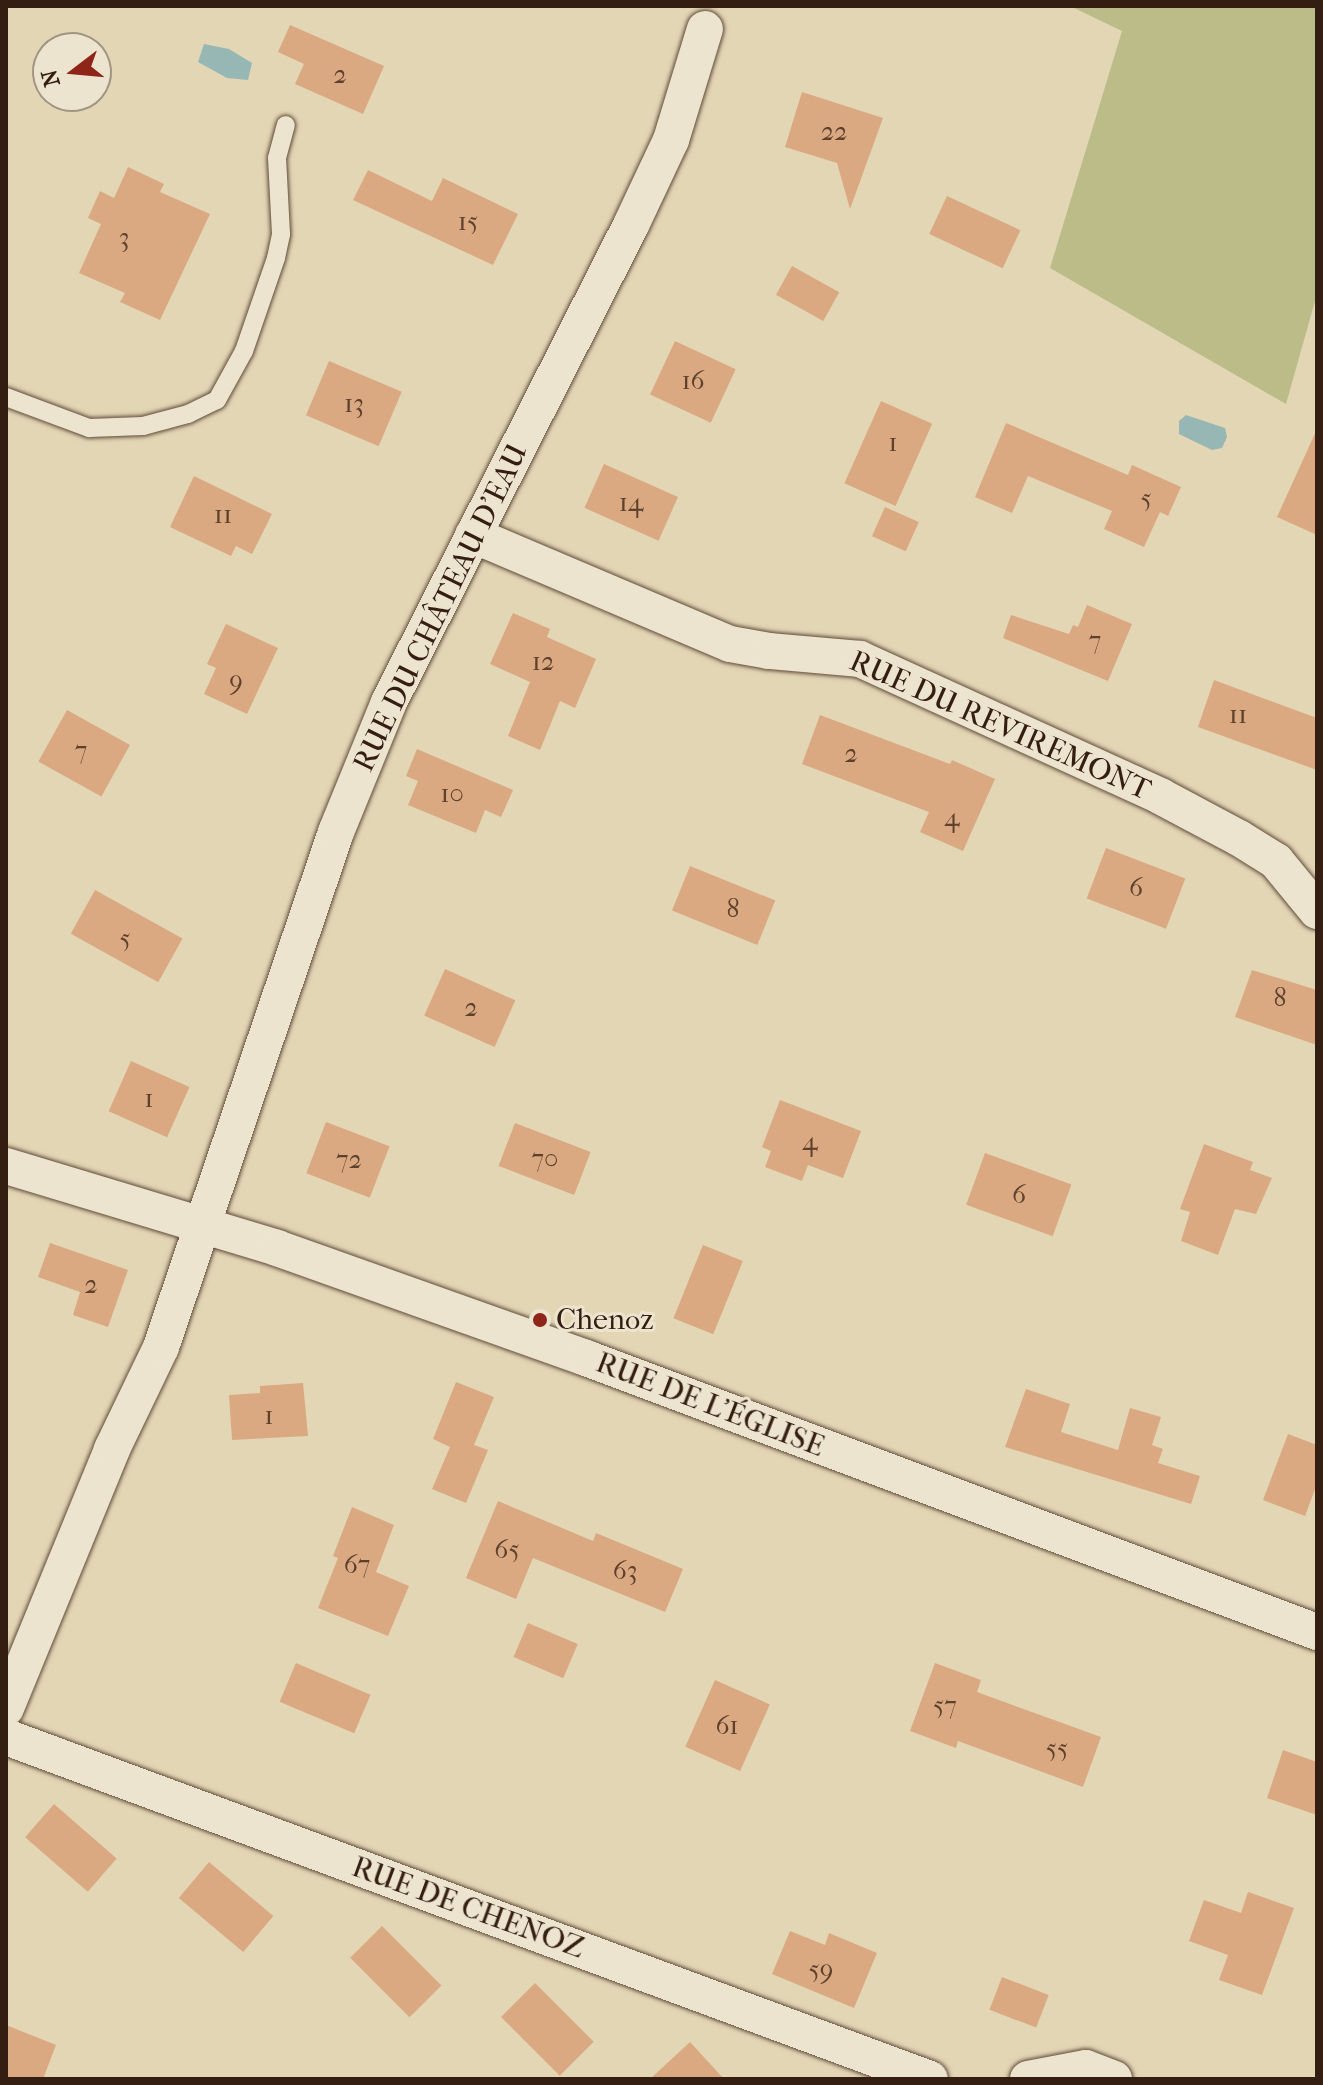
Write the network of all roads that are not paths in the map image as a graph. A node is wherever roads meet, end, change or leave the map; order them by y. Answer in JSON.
{"nodes":[{"id":1,"x":706,"y":17,"type":"edge"},
{"id":2,"x":286,"y":125,"type":"dead end"},
{"id":3,"x":6,"y":397,"type":"edge"},
{"id":4,"x":473,"y":535,"type":"junction"},
{"id":5,"x":1317,"y":911,"type":"edge"},
{"id":6,"x":6,"y":1166,"type":"edge"},
{"id":7,"x":205,"y":1224,"type":"junction"},
{"id":8,"x":1317,"y":1632,"type":"edge"},
{"id":9,"x":6,"y":1708,"type":"edge"},
{"id":10,"x":6,"y":1737,"type":"edge"},
{"id":11,"x":930,"y":2079,"type":"edge"},
{"id":12,"x":1028,"y":2079,"type":"edge"},
{"id":13,"x":1114,"y":2079,"type":"edge"}],
"edges":[{"from":1,"to":4,"type":"street","name":"RUE DU CHÂTEAU D'EAU"},
{"from":2,"to":3,"type":"lane"},
{"from":4,"to":5,"type":"street","name":"RUE DU REVIREMONT"},
{"from":4,"to":7,"type":"street","name":"RUE DU CHÂTEAU D'EAU"},
{"from":6,"to":7,"type":"street","name":"RUE DE L'ÉGLISE"},
{"from":7,"to":8,"type":"street","name":"RUE DE L'ÉGLISE"},
{"from":7,"to":9,"type":"street"},
{"from":10,"to":11,"type":"street","name":"RUE DE CHENOZ"},
{"from":12,"to":13,"type":"street"}]}
